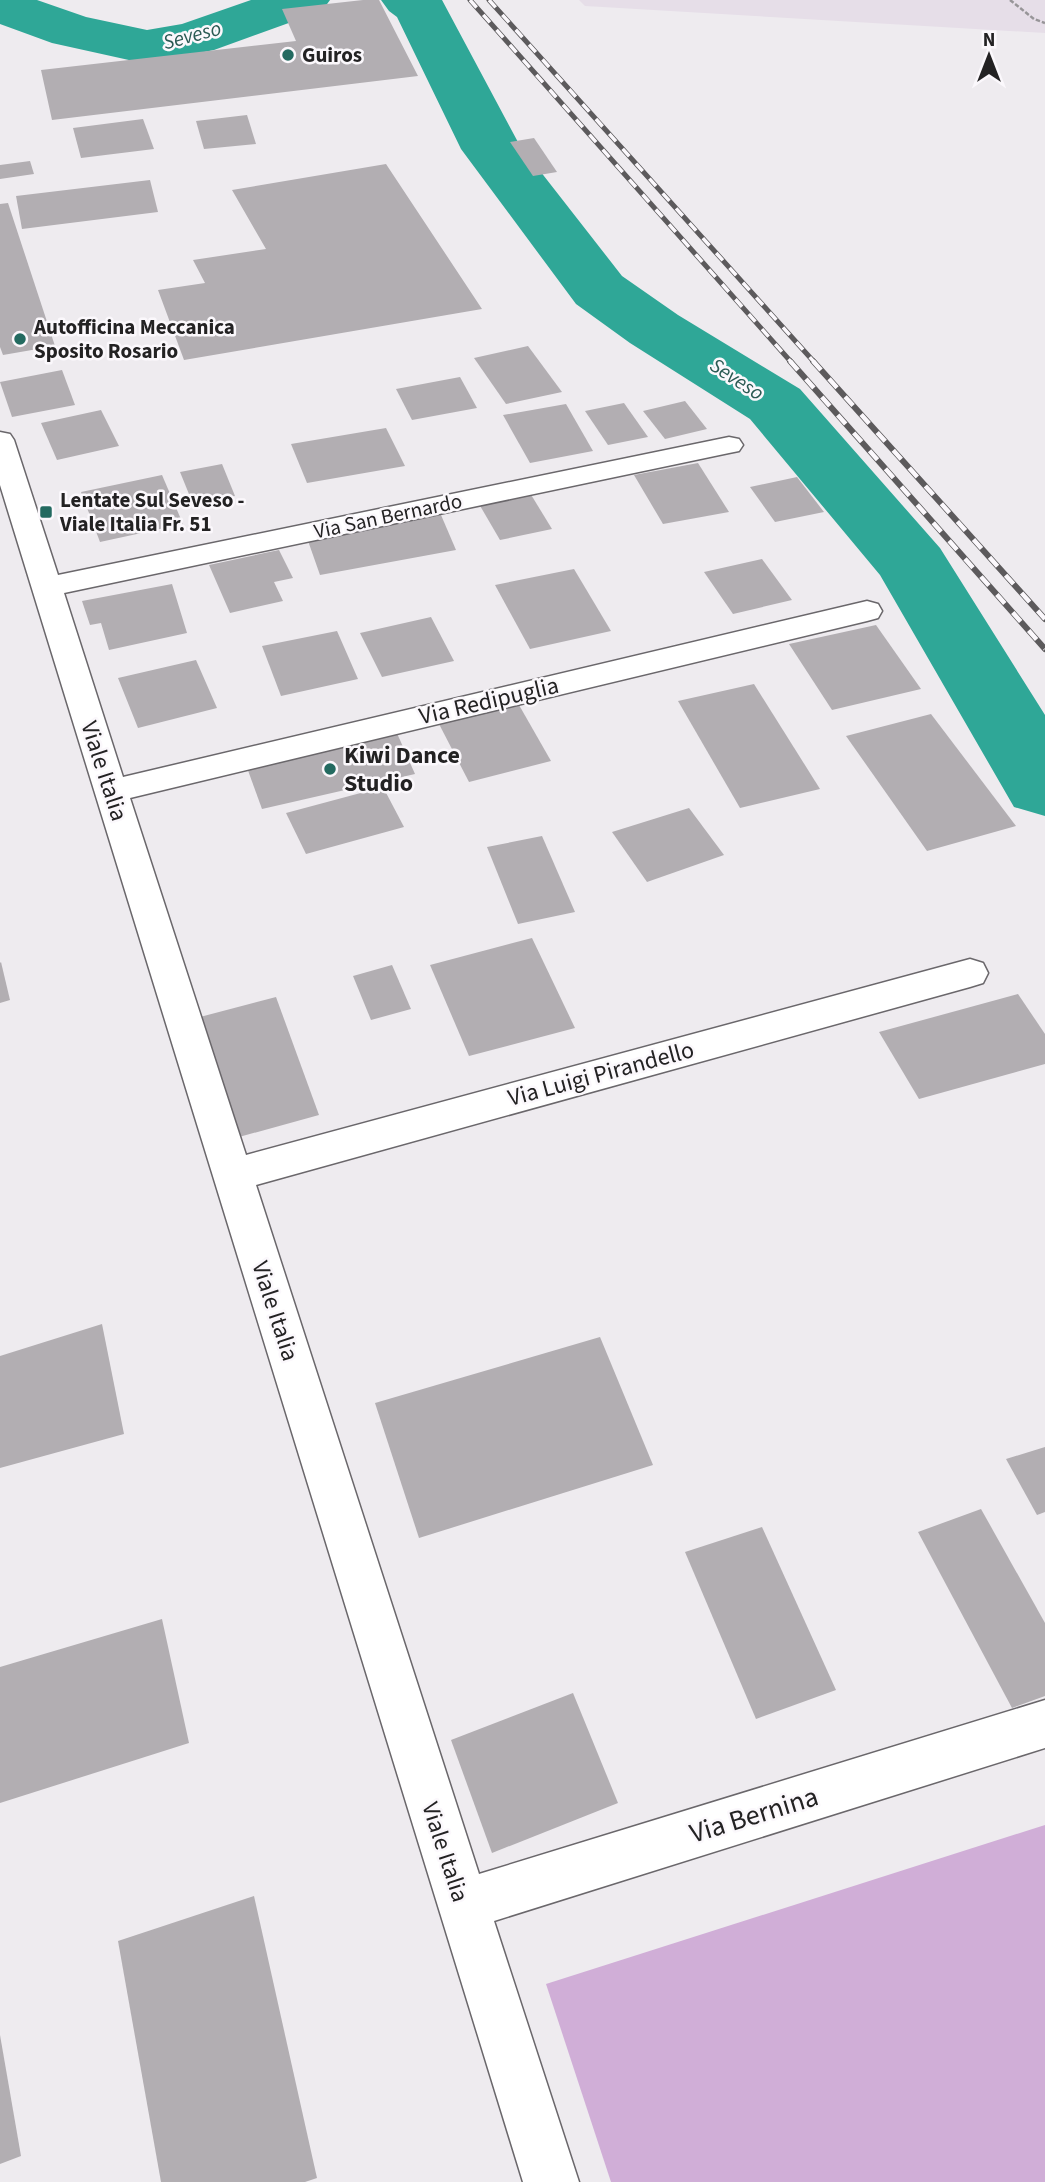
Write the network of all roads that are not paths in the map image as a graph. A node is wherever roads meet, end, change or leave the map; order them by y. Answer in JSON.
{"nodes":[{"id":1,"x":0,"y":440,"type":"edge"},
{"id":2,"x":729,"y":445,"type":"dead end"},
{"id":3,"x":46,"y":587,"type":"junction"},
{"id":4,"x":867,"y":611,"type":"dead end"},
{"id":5,"x":111,"y":792,"type":"junction"},
{"id":6,"x":970,"y":973,"type":"dead end"},
{"id":7,"x":232,"y":1175,"type":"junction"},
{"id":8,"x":1045,"y":1724,"type":"edge"},
{"id":9,"x":462,"y":1905,"type":"junction"},
{"id":10,"x":551,"y":2182,"type":"edge"}],
"edges":[{"from":1,"to":3,"type":"street","name":"Viale Italia"},
{"from":2,"to":3,"type":"street","name":"Via San Bernardo"},
{"from":3,"to":5,"type":"street","name":"Viale Italia"},
{"from":4,"to":5,"type":"street","name":"Via Redipuglia"},
{"from":5,"to":7,"type":"street","name":"Viale Italia"},
{"from":6,"to":7,"type":"street","name":"Via Luigi Pirandello"},
{"from":7,"to":9,"type":"street","name":"Viale Italia"},
{"from":8,"to":9,"type":"street","name":"Via Bernina"},
{"from":9,"to":10,"type":"street","name":"Viale Italia"}]}
